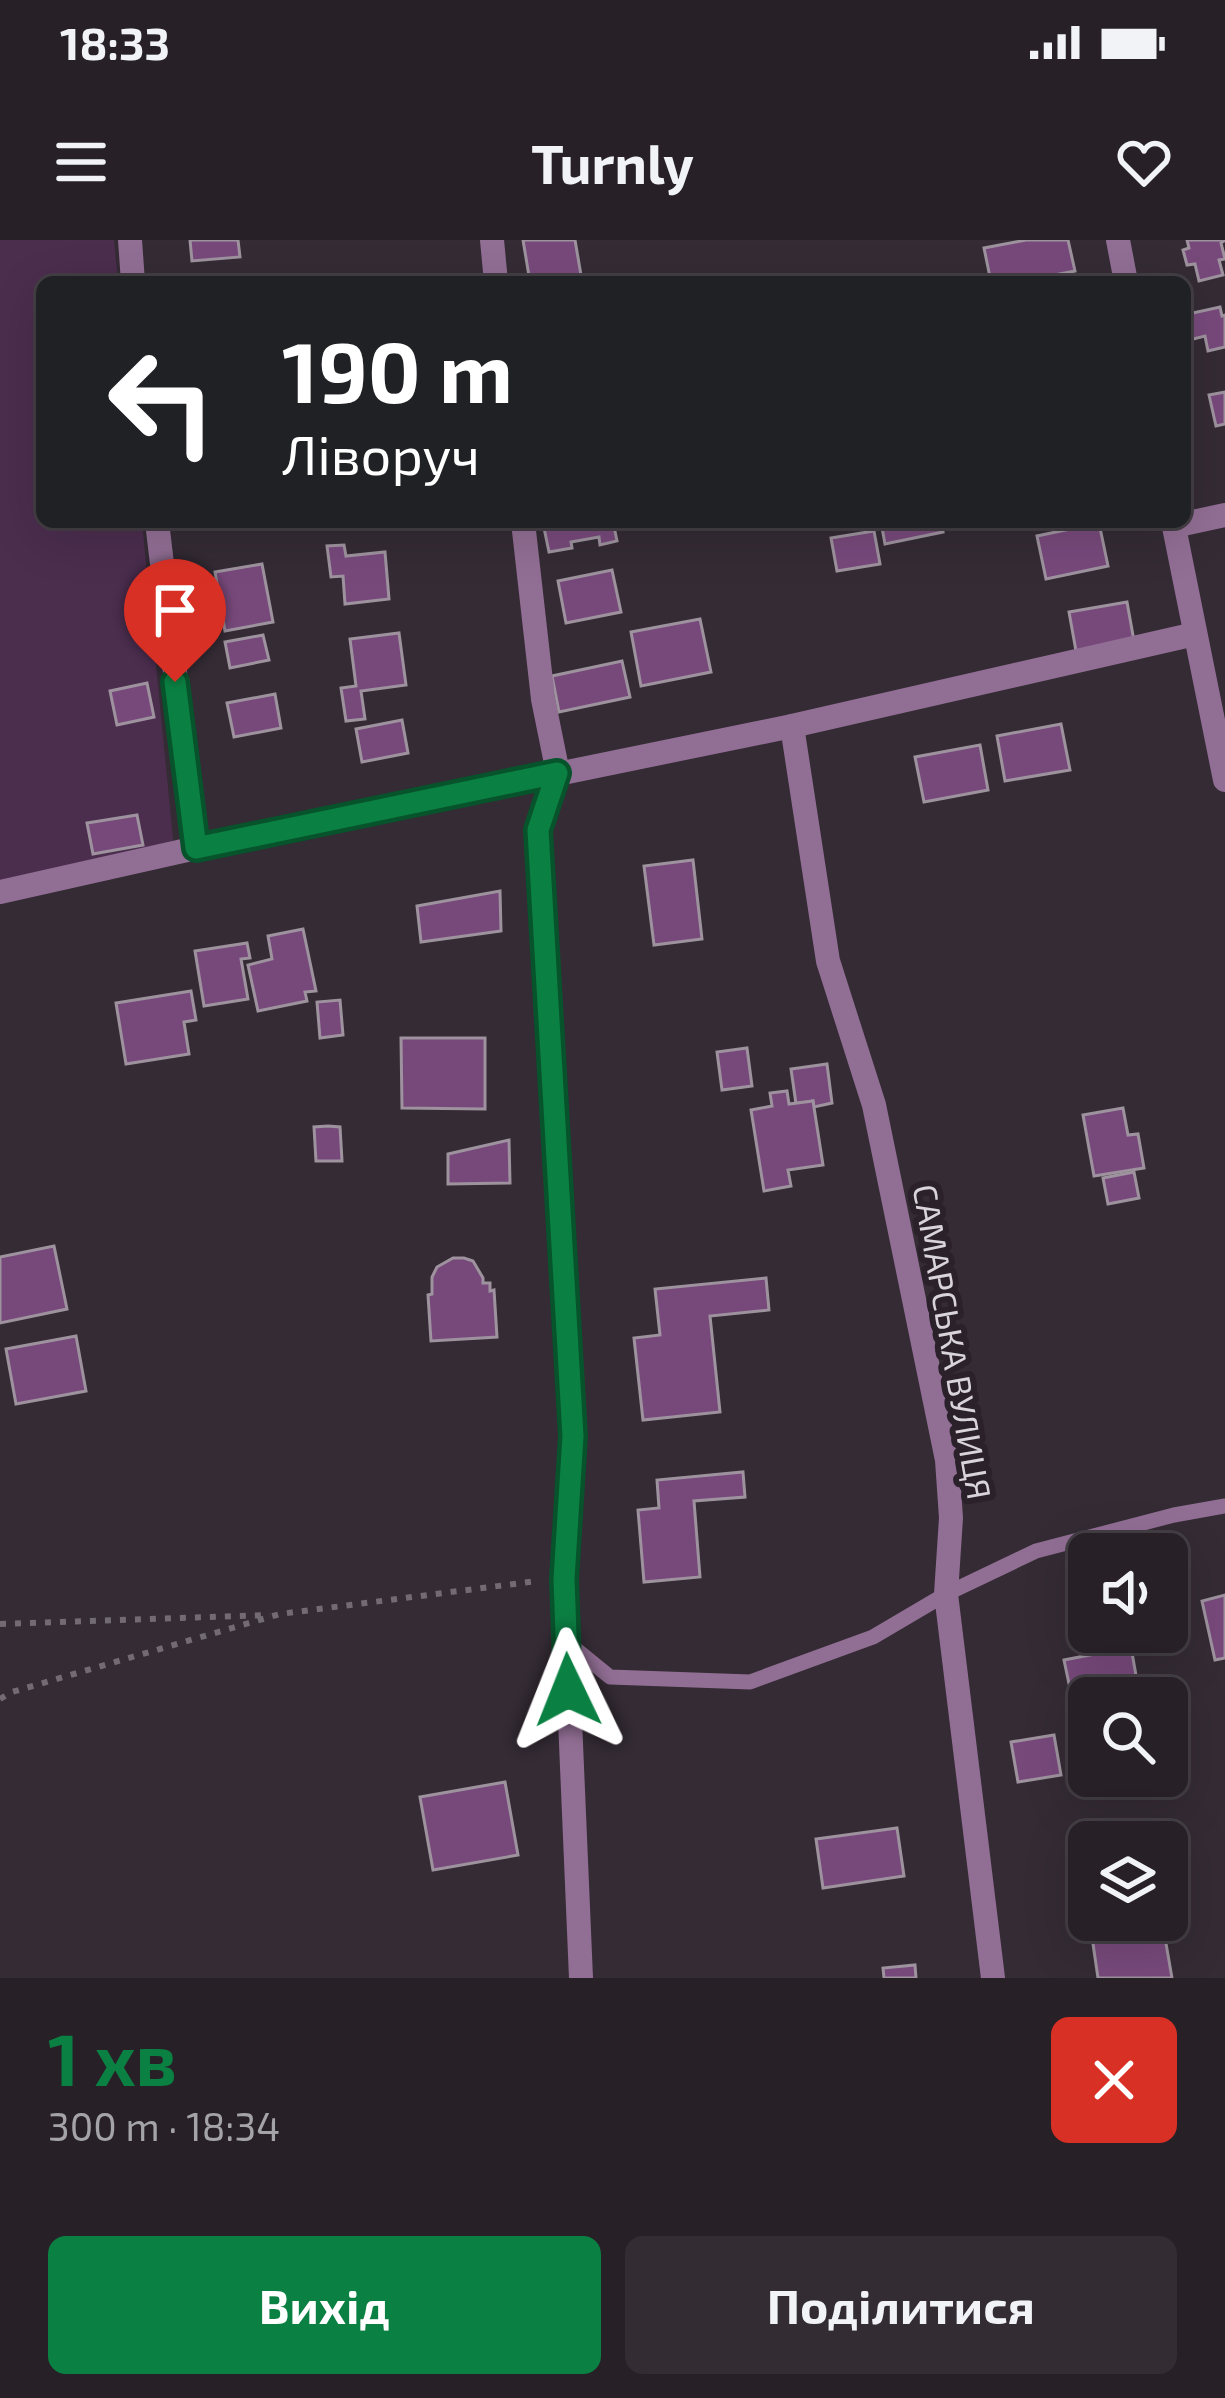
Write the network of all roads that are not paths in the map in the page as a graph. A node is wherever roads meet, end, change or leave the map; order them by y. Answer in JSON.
{"nodes":[{"id":1,"x":130,"y":240,"type":"edge"},
{"id":2,"x":492,"y":240,"type":"edge"},
{"id":3,"x":1118,"y":240,"type":"edge"},
{"id":4,"x":133,"y":276,"type":"edge"},
{"id":5,"x":495,"y":276,"type":"edge"},
{"id":6,"x":1125,"y":276,"type":"edge"},
{"id":7,"x":1225,"y":515,"type":"edge"},
{"id":8,"x":1191,"y":521,"type":"edge"},
{"id":9,"x":158,"y":528,"type":"edge"},
{"id":10,"x":524,"y":528,"type":"edge"},
{"id":11,"x":1175,"y":528,"type":"edge"},
{"id":12,"x":1195,"y":634,"type":"junction"},
{"id":13,"x":792,"y":726,"type":"junction"},
{"id":14,"x":557,"y":773,"type":"junction"},
{"id":15,"x":1225,"y":780,"type":"edge"},
{"id":16,"x":196,"y":848,"type":"junction"},
{"id":17,"x":0,"y":892,"type":"edge"},
{"id":18,"x":1225,"y":1506,"type":"edge"},
{"id":19,"x":946,"y":1594,"type":"junction"},
{"id":20,"x":567,"y":1642,"type":"junction"},
{"id":21,"x":581,"y":1978,"type":"edge"},
{"id":22,"x":992,"y":1978,"type":"edge"}],
"edges":[{"from":1,"to":4,"type":"street"},
{"from":2,"to":5,"type":"street"},
{"from":3,"to":6,"type":"street"},
{"from":7,"to":8,"type":"street"},
{"from":9,"to":16,"type":"street"},
{"from":10,"to":14,"type":"street"},
{"from":11,"to":12,"type":"street"},
{"from":12,"to":13,"type":"street"},
{"from":12,"to":15,"type":"street"},
{"from":13,"to":14,"type":"street"},
{"from":13,"to":19,"type":"street","name":"САМАРСЬКА ВУЛИЦЯ"},
{"from":14,"to":16,"type":"street"},
{"from":14,"to":20,"type":"street"},
{"from":16,"to":17,"type":"street"},
{"from":18,"to":19,"type":"lane"},
{"from":19,"to":20,"type":"lane"},
{"from":19,"to":22,"type":"street","name":"САМАРСЬКА ВУЛИЦЯ"},
{"from":20,"to":21,"type":"street"}]}
